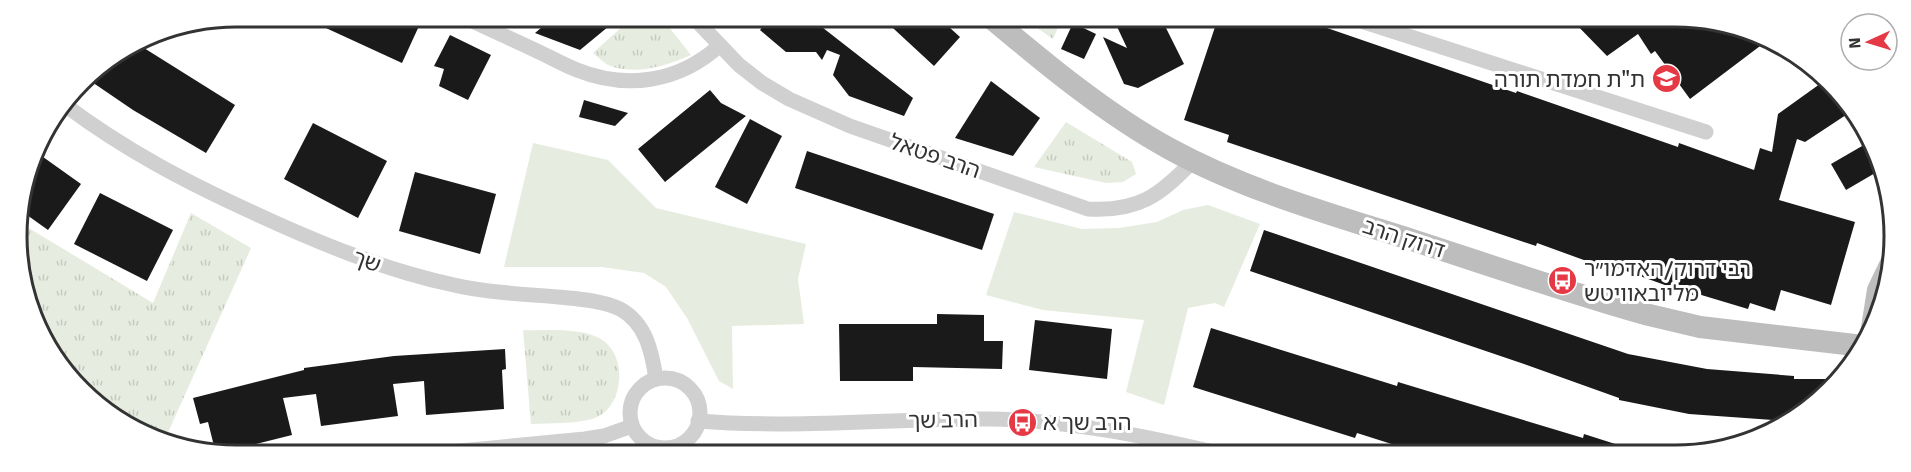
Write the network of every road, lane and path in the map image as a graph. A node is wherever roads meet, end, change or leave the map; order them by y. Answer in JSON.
{"nodes":[{"id":1,"x":486,"y":27,"type":"edge"},
{"id":2,"x":702,"y":27,"type":"edge"},
{"id":3,"x":1002,"y":27,"type":"edge"},
{"id":4,"x":1380,"y":27,"type":"edge"},
{"id":5,"x":719,"y":46,"type":"junction"},
{"id":6,"x":70,"y":109,"type":"edge"},
{"id":7,"x":1706,"y":132,"type":"dead end"},
{"id":8,"x":1193,"y":161,"type":"junction"},
{"id":9,"x":1853,"y":344,"type":"edge"},
{"id":10,"x":656,"y":379,"type":"junction"},
{"id":11,"x":698,"y":421,"type":"junction"},
{"id":12,"x":632,"y":426,"type":"junction"},
{"id":13,"x":523,"y":445,"type":"edge"},
{"id":14,"x":652,"y":445,"type":"edge"},
{"id":15,"x":678,"y":445,"type":"edge"},
{"id":16,"x":1184,"y":445,"type":"edge"}],
"edges":[{"from":1,"to":5,"type":"street"},
{"from":2,"to":5,"type":"street","name":"הרב פטאל"},
{"from":3,"to":8,"type":"street","name":"דרוק הרב"},
{"from":4,"to":7,"type":"street"},
{"from":5,"to":8,"type":"street","name":"הרב פטאל"},
{"from":6,"to":10,"type":"street","name":"שך"},
{"from":8,"to":9,"type":"street","name":"דרוק הרב"},
{"from":10,"to":11,"type":"street"},
{"from":10,"to":12,"type":"street"},
{"from":11,"to":15,"type":"street"},
{"from":11,"to":16,"type":"street","name":"הרב שך"},
{"from":12,"to":13,"type":"street"},
{"from":12,"to":14,"type":"street"}]}
